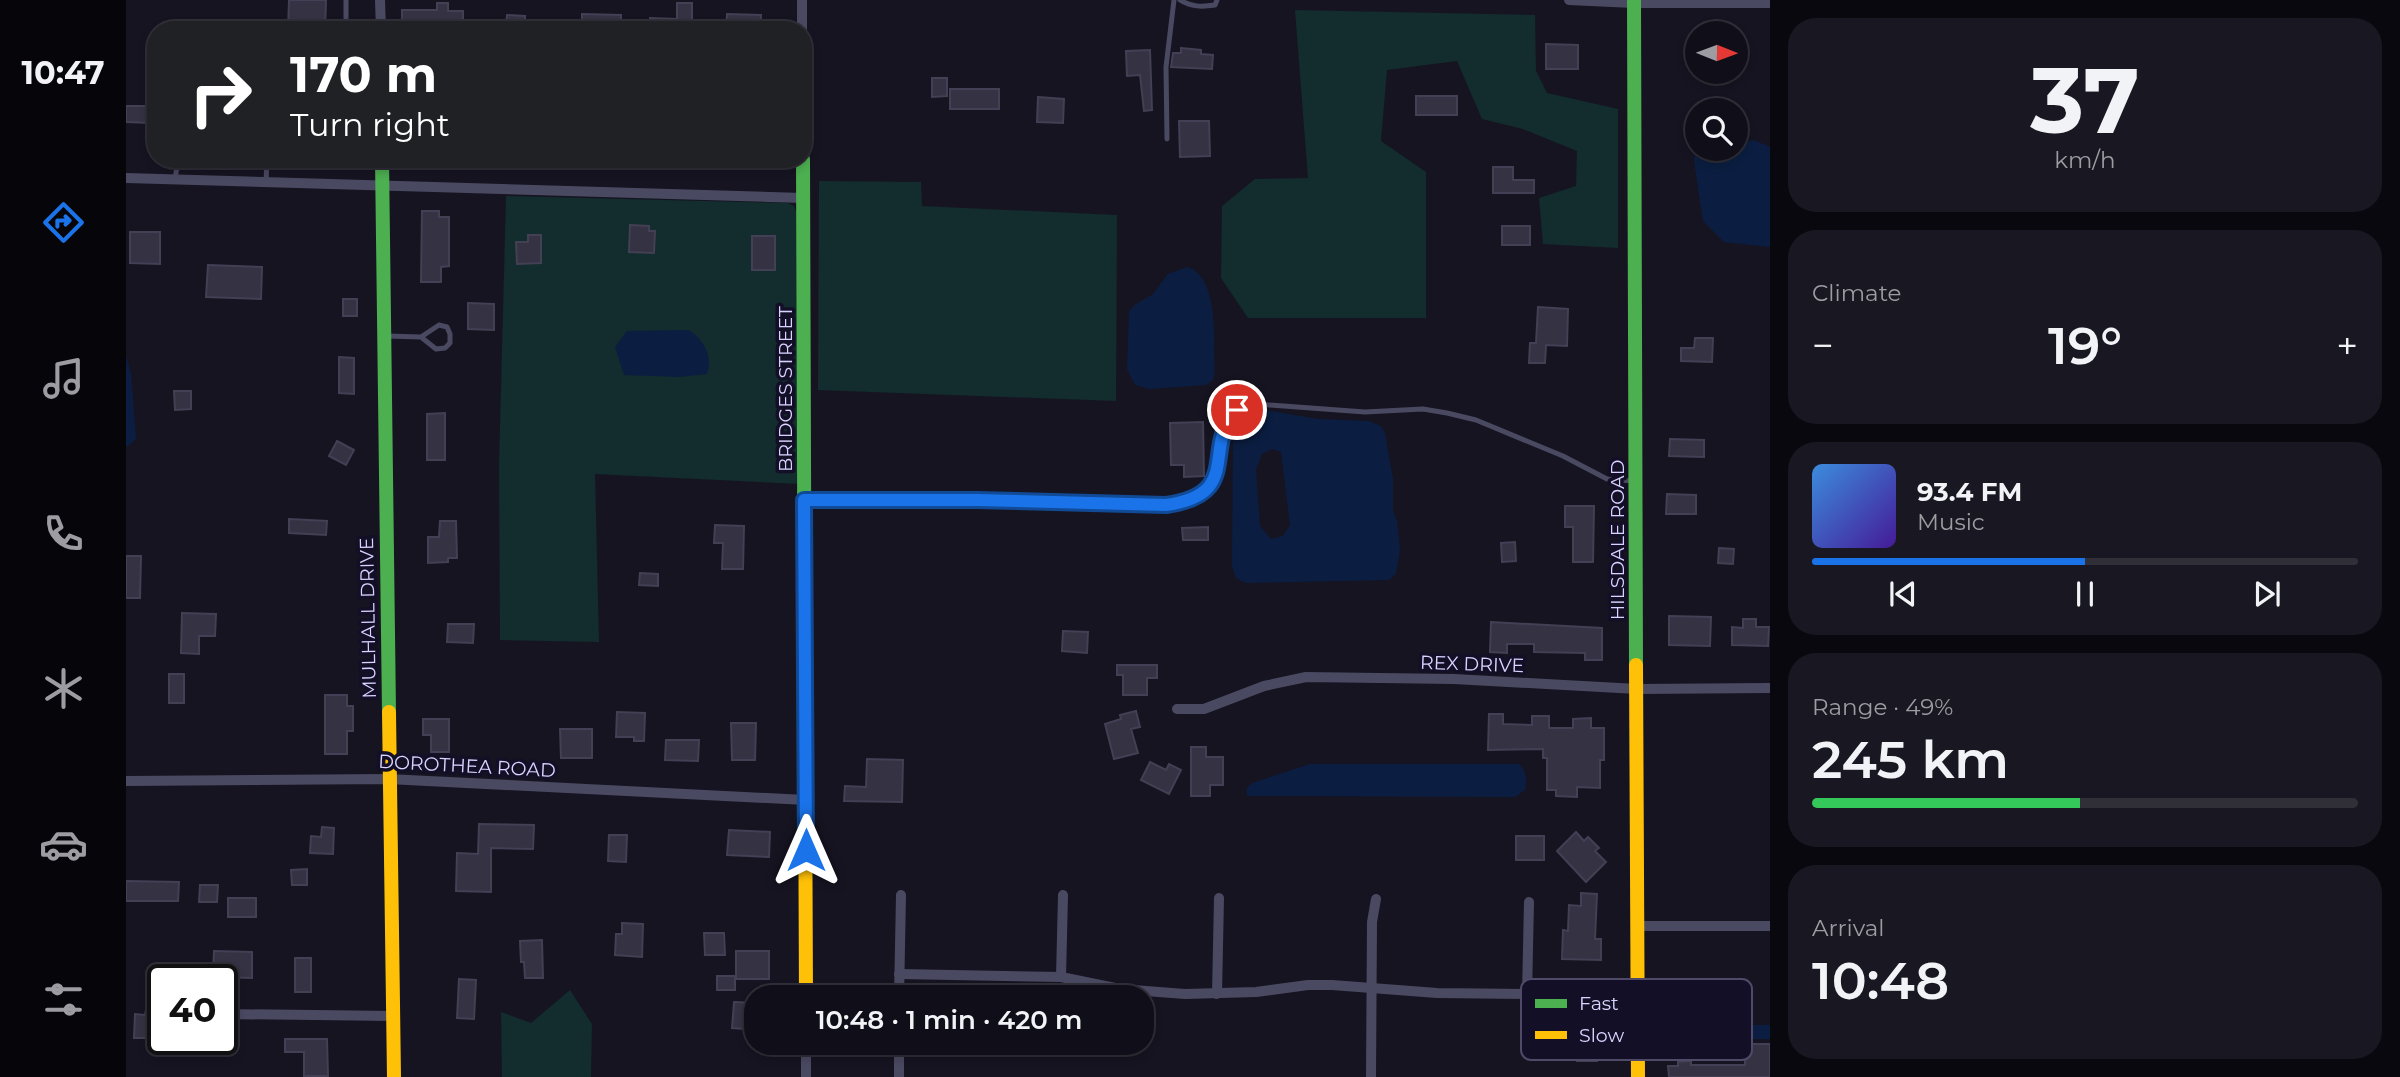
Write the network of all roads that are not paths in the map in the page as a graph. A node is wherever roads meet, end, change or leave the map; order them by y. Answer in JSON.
{"nodes":[{"id":1,"x":346,"y":0,"type":"edge"},
{"id":2,"x":380,"y":0,"type":"edge"},
{"id":3,"x":802,"y":0,"type":"edge"},
{"id":4,"x":1174,"y":0,"type":"edge"},
{"id":5,"x":1180,"y":0,"type":"edge"},
{"id":6,"x":1217,"y":0,"type":"edge"},
{"id":7,"x":1569,"y":0,"type":"edge"},
{"id":8,"x":1634,"y":2,"type":"edge"},
{"id":9,"x":1770,"y":3,"type":"edge"},
{"id":10,"x":346,"y":21,"type":"edge"},
{"id":11,"x":381,"y":21,"type":"edge"},
{"id":12,"x":802,"y":21,"type":"edge"},
{"id":13,"x":1167,"y":139,"type":"dead end"},
{"id":14,"x":177,"y":168,"type":"edge"},
{"id":15,"x":267,"y":168,"type":"edge"},
{"id":16,"x":382,"y":168,"type":"edge"},
{"id":17,"x":803,"y":168,"type":"edge"},
{"id":18,"x":126,"y":178,"type":"edge"},
{"id":19,"x":175,"y":180,"type":"junction"},
{"id":20,"x":266,"y":182,"type":"junction"},
{"id":21,"x":383,"y":186,"type":"junction"},
{"id":22,"x":803,"y":198,"type":"junction"},
{"id":23,"x":384,"y":336,"type":"junction"},
{"id":24,"x":421,"y":337,"type":"junction"},
{"id":25,"x":1636,"y":481,"type":"junction"},
{"id":26,"x":804,"y":500,"type":"junction"},
{"id":27,"x":1770,"y":688,"type":"edge"},
{"id":28,"x":1637,"y":689,"type":"junction"},
{"id":29,"x":1177,"y":709,"type":"dead end"},
{"id":30,"x":388,"y":779,"type":"junction"},
{"id":31,"x":126,"y":781,"type":"edge"},
{"id":32,"x":806,"y":800,"type":"junction"},
{"id":33,"x":901,"y":895,"type":"dead end"},
{"id":34,"x":1063,"y":895,"type":"dead end"},
{"id":35,"x":1219,"y":898,"type":"dead end"},
{"id":36,"x":1376,"y":899,"type":"dead end"},
{"id":37,"x":1529,"y":902,"type":"dead end"},
{"id":38,"x":1638,"y":926,"type":"junction"},
{"id":39,"x":1770,"y":926,"type":"edge"},
{"id":40,"x":899,"y":974,"type":"junction"},
{"id":41,"x":1061,"y":977,"type":"junction"},
{"id":42,"x":1527,"y":979,"type":"edge"},
{"id":43,"x":1637,"y":979,"type":"edge"},
{"id":44,"x":806,"y":985,"type":"edge"},
{"id":45,"x":899,"y":985,"type":"edge"},
{"id":46,"x":1371,"y":988,"type":"junction"},
{"id":47,"x":1217,"y":994,"type":"junction"},
{"id":48,"x":1521,"y":994,"type":"edge"},
{"id":49,"x":238,"y":1014,"type":"edge"},
{"id":50,"x":393,"y":1016,"type":"junction"},
{"id":51,"x":806,"y":1055,"type":"edge"},
{"id":52,"x":899,"y":1055,"type":"edge"},
{"id":53,"x":394,"y":1077,"type":"edge"},
{"id":54,"x":806,"y":1077,"type":"edge"},
{"id":55,"x":899,"y":1077,"type":"edge"},
{"id":56,"x":1371,"y":1077,"type":"edge"}],
"edges":[{"from":1,"to":10,"type":"lane"},
{"from":2,"to":11,"type":"street"},
{"from":3,"to":12,"type":"street"},
{"from":4,"to":13,"type":"lane"},
{"from":5,"to":6,"type":"lane"},
{"from":7,"to":8,"type":"street"},
{"from":8,"to":9,"type":"street"},
{"from":8,"to":25,"type":"street","name":"HILSDALE ROAD"},
{"from":14,"to":19,"type":"lane"},
{"from":15,"to":20,"type":"lane"},
{"from":16,"to":21,"type":"street","name":"MULHALL DRIVE"},
{"from":17,"to":22,"type":"street","name":"BRIDGES STREET"},
{"from":18,"to":19,"type":"street"},
{"from":19,"to":20,"type":"street"},
{"from":20,"to":21,"type":"street"},
{"from":21,"to":22,"type":"street"},
{"from":21,"to":23,"type":"street","name":"MULHALL DRIVE"},
{"from":22,"to":26,"type":"street","name":"BRIDGES STREET"},
{"from":23,"to":24,"type":"lane"},
{"from":23,"to":30,"type":"street","name":"MULHALL DRIVE"},
{"from":24,"to":24,"type":"lane"},
{"from":25,"to":26,"type":"lane"},
{"from":25,"to":28,"type":"street","name":"HILSDALE ROAD"},
{"from":26,"to":32,"type":"street","name":"BRIDGES STREET"},
{"from":27,"to":28,"type":"street","name":"REX DRIVE"},
{"from":28,"to":29,"type":"street","name":"REX DRIVE"},
{"from":28,"to":38,"type":"street","name":"HILSDALE ROAD"},
{"from":30,"to":31,"type":"street","name":"DOROTHEA ROAD"},
{"from":30,"to":32,"type":"street","name":"DOROTHEA ROAD"},
{"from":30,"to":50,"type":"street","name":"MULHALL DRIVE"},
{"from":32,"to":44,"type":"street","name":"BRIDGES STREET"},
{"from":33,"to":40,"type":"street"},
{"from":34,"to":41,"type":"street"},
{"from":35,"to":47,"type":"street"},
{"from":36,"to":46,"type":"street"},
{"from":37,"to":42,"type":"street"},
{"from":38,"to":39,"type":"street"},
{"from":38,"to":43,"type":"street","name":"HILSDALE ROAD"},
{"from":40,"to":41,"type":"street"},
{"from":40,"to":45,"type":"street"},
{"from":41,"to":47,"type":"street"},
{"from":46,"to":47,"type":"street"},
{"from":46,"to":48,"type":"street"},
{"from":46,"to":56,"type":"street"},
{"from":49,"to":50,"type":"street"},
{"from":50,"to":53,"type":"street","name":"MULHALL DRIVE"},
{"from":51,"to":54,"type":"street"},
{"from":52,"to":55,"type":"street"}]}
